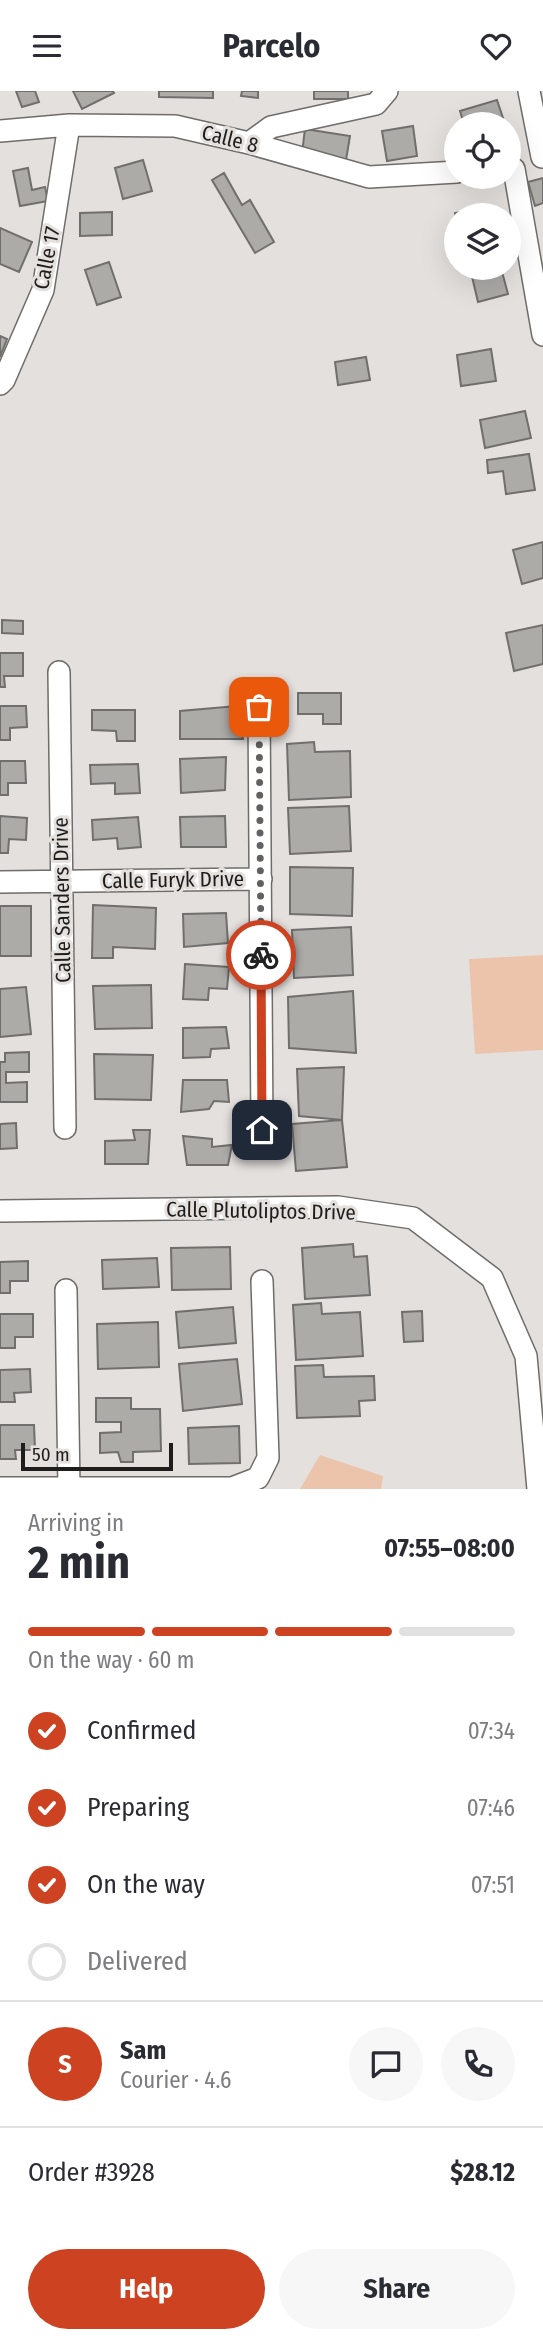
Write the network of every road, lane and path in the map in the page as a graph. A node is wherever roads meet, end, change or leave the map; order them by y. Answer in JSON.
{"nodes":[{"id":1,"x":387,"y":91,"type":"edge"},
{"id":2,"x":529,"y":91,"type":"edge"},
{"id":3,"x":69,"y":125,"type":"junction"},
{"id":4,"x":0,"y":131,"type":"edge"},
{"id":5,"x":250,"y":143,"type":"junction"},
{"id":6,"x":543,"y":157,"type":"edge"},
{"id":7,"x":521,"y":166,"type":"edge"},
{"id":8,"x":444,"y":173,"type":"edge"},
{"id":9,"x":516,"y":189,"type":"edge"},
{"id":10,"x":543,"y":335,"type":"edge"},
{"id":11,"x":0,"y":384,"type":"edge"},
{"id":12,"x":59,"y":672,"type":"dead end"},
{"id":13,"x":259,"y":707,"type":"dead end"},
{"id":14,"x":261,"y":879,"type":"junction"},
{"id":15,"x":61,"y":881,"type":"junction"},
{"id":16,"x":0,"y":882,"type":"edge"},
{"id":17,"x":65,"y":1128,"type":"dead end"},
{"id":18,"x":262,"y":1130,"type":"dead end"},
{"id":19,"x":0,"y":1211,"type":"edge"},
{"id":20,"x":262,"y":1281,"type":"dead end"},
{"id":21,"x":66,"y":1290,"type":"dead end"},
{"id":22,"x":0,"y":1488,"type":"edge"},
{"id":23,"x":69,"y":1489,"type":"edge"},
{"id":24,"x":538,"y":1489,"type":"edge"}],
"edges":[{"from":1,"to":5,"type":"street"},
{"from":2,"to":6,"type":"street"},
{"from":3,"to":4,"type":"street","name":"Calle 8"},
{"from":3,"to":5,"type":"street","name":"Calle 8"},
{"from":3,"to":11,"type":"street","name":"Calle 17"},
{"from":5,"to":8,"type":"street","name":"Calle 8"},
{"from":6,"to":7,"type":"street"},
{"from":9,"to":10,"type":"street"},
{"from":12,"to":15,"type":"street","name":"Calle Sanders Drive"},
{"from":13,"to":14,"type":"street"},
{"from":14,"to":15,"type":"street","name":"Calle Furyk Drive"},
{"from":14,"to":18,"type":"street"},
{"from":15,"to":16,"type":"street","name":"Calle Furyk Drive"},
{"from":15,"to":17,"type":"street","name":"Calle Sanders Drive"},
{"from":19,"to":24,"type":"street","name":"Calle Plutoliptos Drive"},
{"from":20,"to":23,"type":"street"},
{"from":21,"to":23,"type":"street"},
{"from":22,"to":23,"type":"street"}]}
